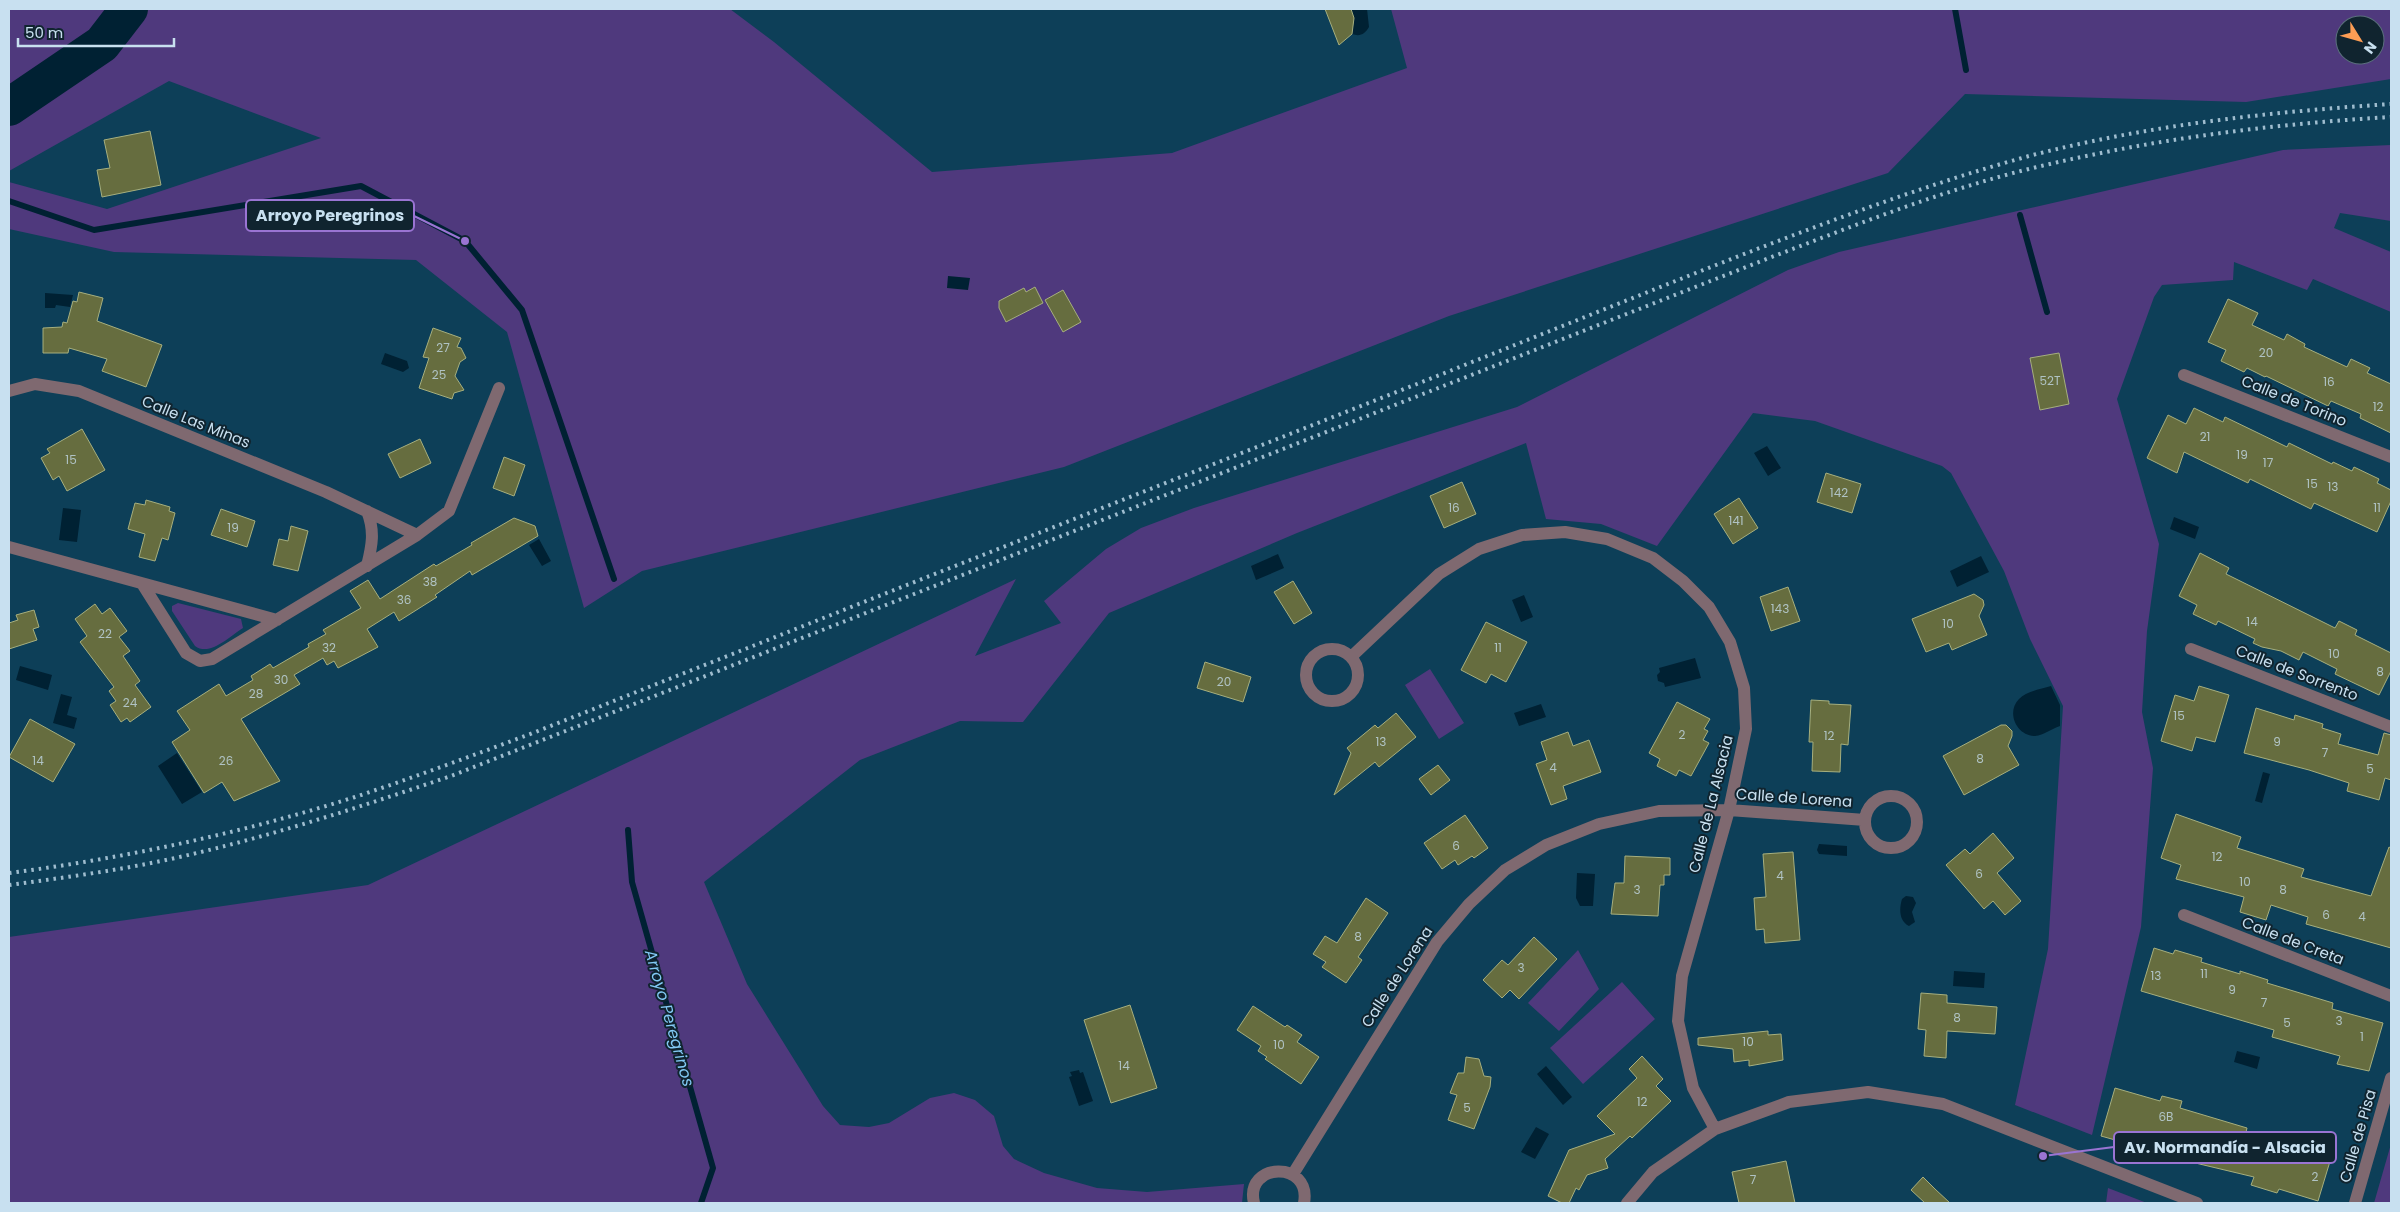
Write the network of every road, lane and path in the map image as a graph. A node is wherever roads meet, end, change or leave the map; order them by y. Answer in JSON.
{"nodes":[{"id":1,"x":2184,"y":375,"type":"dead end"},
{"id":2,"x":499,"y":388,"type":"dead end"},
{"id":3,"x":9,"y":392,"type":"edge"},
{"id":4,"x":2391,"y":457,"type":"edge"},
{"id":5,"x":367,"y":511,"type":"junction"},
{"id":6,"x":417,"y":535,"type":"junction"},
{"id":7,"x":9,"y":547,"type":"edge"},
{"id":8,"x":367,"y":566,"type":"junction"},
{"id":9,"x":143,"y":585,"type":"junction"},
{"id":10,"x":278,"y":620,"type":"junction"},
{"id":11,"x":2190,"y":649,"type":"dead end"},
{"id":12,"x":1351,"y":658,"type":"junction"},
{"id":13,"x":2391,"y":727,"type":"edge"},
{"id":14,"x":1728,"y":810,"type":"junction"},
{"id":15,"x":1865,"y":820,"type":"junction"},
{"id":16,"x":2184,"y":916,"type":"dead end"},
{"id":17,"x":2391,"y":996,"type":"edge"},
{"id":18,"x":2391,"y":1078,"type":"edge"},
{"id":19,"x":1715,"y":1129,"type":"junction"},
{"id":20,"x":1293,"y":1174,"type":"junction"},
{"id":21,"x":1254,"y":1203,"type":"edge"},
{"id":22,"x":1304,"y":1203,"type":"edge"},
{"id":23,"x":1627,"y":1203,"type":"edge"},
{"id":24,"x":2196,"y":1203,"type":"edge"},
{"id":25,"x":2355,"y":1203,"type":"edge"}],
"edges":[{"from":1,"to":4,"type":"street","name":"Calle de Torino"},
{"from":2,"to":6,"type":"street"},
{"from":3,"to":5,"type":"street","name":"Calle Las Minas"},
{"from":5,"to":6,"type":"street","name":"Calle Las Minas"},
{"from":5,"to":8,"type":"street"},
{"from":6,"to":8,"type":"street"},
{"from":7,"to":9,"type":"street"},
{"from":8,"to":10,"type":"street"},
{"from":9,"to":10,"type":"street"},
{"from":9,"to":10,"type":"street"},
{"from":11,"to":13,"type":"street","name":"Calle de Sorrento"},
{"from":12,"to":12,"type":"street"},
{"from":12,"to":14,"type":"street","name":"Calle de La Alsacia"},
{"from":14,"to":15,"type":"street","name":"Calle de Lorena"},
{"from":14,"to":19,"type":"street","name":"Calle de La Alsacia"},
{"from":14,"to":20,"type":"street","name":"Calle de Lorena"},
{"from":15,"to":15,"type":"street","name":"Calle de Lorena"},
{"from":16,"to":17,"type":"street","name":"Calle de Creta"},
{"from":18,"to":25,"type":"street","name":"Calle de Pisa"},
{"from":19,"to":23,"type":"street"},
{"from":19,"to":24,"type":"street"},
{"from":20,"to":21,"type":"street"},
{"from":20,"to":22,"type":"street"}]}
